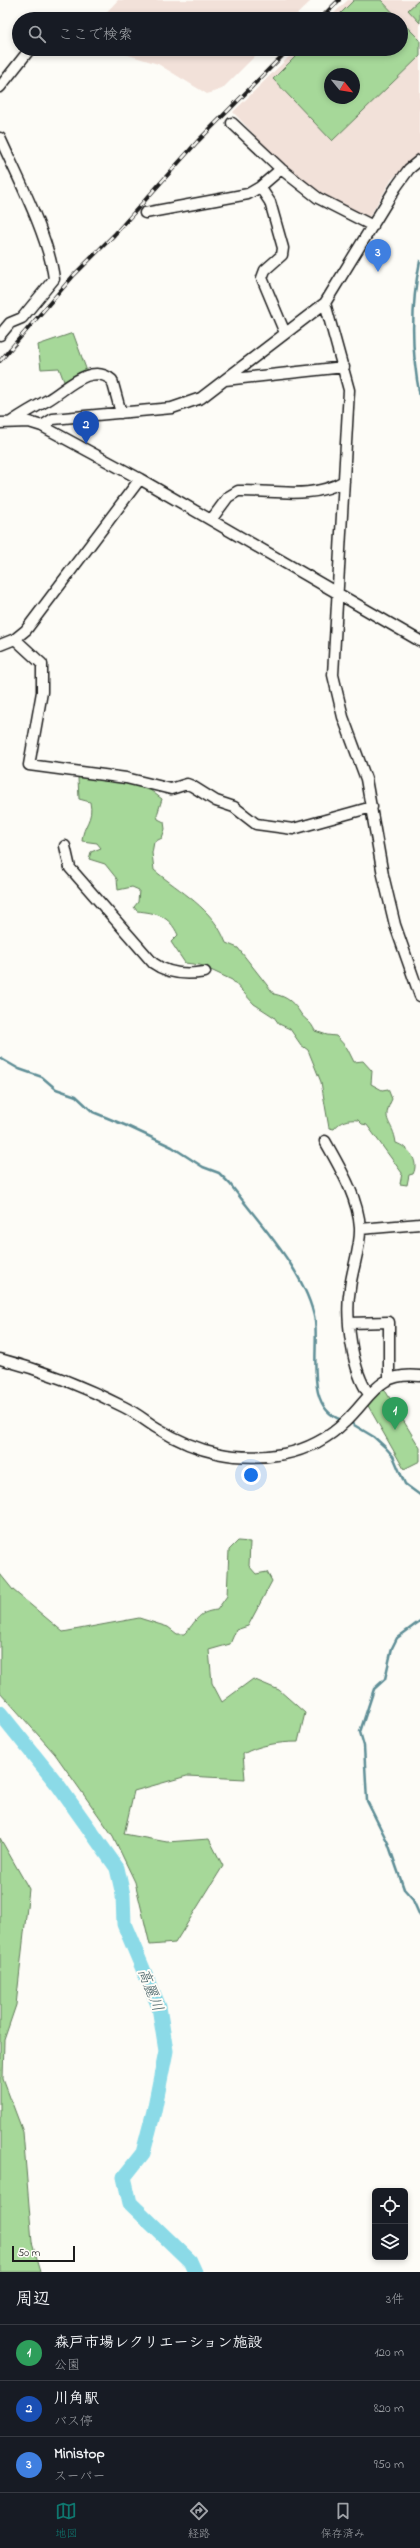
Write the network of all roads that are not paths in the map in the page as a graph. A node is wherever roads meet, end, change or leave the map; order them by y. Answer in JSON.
{"nodes":[{"id":1,"x":24,"y":56,"type":"edge"},
{"id":2,"x":0,"y":87,"type":"edge"},
{"id":3,"x":232,"y":123,"type":"dead end"},
{"id":4,"x":0,"y":138,"type":"edge"},
{"id":5,"x":420,"y":160,"type":"edge"},
{"id":6,"x":281,"y":169,"type":"junction"},
{"id":7,"x":260,"y":187,"type":"junction"},
{"id":8,"x":146,"y":213,"type":"dead end"},
{"id":9,"x":373,"y":226,"type":"junction"},
{"id":10,"x":325,"y":303,"type":"junction"},
{"id":11,"x":285,"y":333,"type":"junction"},
{"id":12,"x":0,"y":335,"type":"edge"},
{"id":13,"x":344,"y":366,"type":"junction"},
{"id":14,"x":225,"y":380,"type":"junction"},
{"id":15,"x":121,"y":413,"type":"junction"},
{"id":16,"x":11,"y":422,"type":"junction"},
{"id":17,"x":0,"y":424,"type":"edge"},
{"id":18,"x":42,"y":426,"type":"junction"},
{"id":19,"x":140,"y":479,"type":"junction"},
{"id":20,"x":344,"y":481,"type":"junction"},
{"id":21,"x":211,"y":520,"type":"junction"},
{"id":22,"x":336,"y":591,"type":"junction"},
{"id":23,"x":15,"y":639,"type":"junction"},
{"id":24,"x":420,"y":641,"type":"edge"},
{"id":25,"x":0,"y":645,"type":"edge"},
{"id":26,"x":372,"y":807,"type":"junction"},
{"id":27,"x":65,"y":846,"type":"dead end"},
{"id":28,"x":205,"y":972,"type":"dead end"},
{"id":29,"x":420,"y":994,"type":"edge"},
{"id":30,"x":325,"y":1141,"type":"dead end"},
{"id":31,"x":420,"y":1224,"type":"edge"},
{"id":32,"x":360,"y":1229,"type":"junction"},
{"id":33,"x":349,"y":1323,"type":"junction"},
{"id":34,"x":0,"y":1359,"type":"edge"},
{"id":35,"x":420,"y":1376,"type":"edge"},
{"id":36,"x":389,"y":1378,"type":"junction"},
{"id":37,"x":369,"y":1394,"type":"junction"}],
"edges":[{"from":1,"to":2,"type":"street"},
{"from":3,"to":6,"type":"street"},
{"from":4,"to":12,"type":"street"},
{"from":5,"to":9,"type":"street"},
{"from":6,"to":7,"type":"street"},
{"from":6,"to":9,"type":"street"},
{"from":7,"to":8,"type":"street"},
{"from":7,"to":11,"type":"street"},
{"from":9,"to":10,"type":"street"},
{"from":10,"to":11,"type":"street"},
{"from":10,"to":13,"type":"street"},
{"from":11,"to":14,"type":"street"},
{"from":13,"to":14,"type":"street"},
{"from":13,"to":20,"type":"street"},
{"from":14,"to":15,"type":"street"},
{"from":15,"to":16,"type":"street"},
{"from":15,"to":18,"type":"street"},
{"from":16,"to":17,"type":"street"},
{"from":16,"to":18,"type":"street"},
{"from":18,"to":19,"type":"street"},
{"from":19,"to":21,"type":"street"},
{"from":19,"to":23,"type":"street"},
{"from":20,"to":21,"type":"street"},
{"from":20,"to":22,"type":"street"},
{"from":21,"to":22,"type":"street"},
{"from":22,"to":24,"type":"street"},
{"from":22,"to":26,"type":"street"},
{"from":23,"to":25,"type":"street"},
{"from":23,"to":26,"type":"street"},
{"from":26,"to":29,"type":"street"},
{"from":27,"to":28,"type":"street"},
{"from":30,"to":32,"type":"street"},
{"from":31,"to":32,"type":"street"},
{"from":32,"to":33,"type":"street"},
{"from":33,"to":36,"type":"street"},
{"from":33,"to":37,"type":"street"},
{"from":34,"to":37,"type":"street"},
{"from":35,"to":36,"type":"street"},
{"from":36,"to":37,"type":"street"}]}
